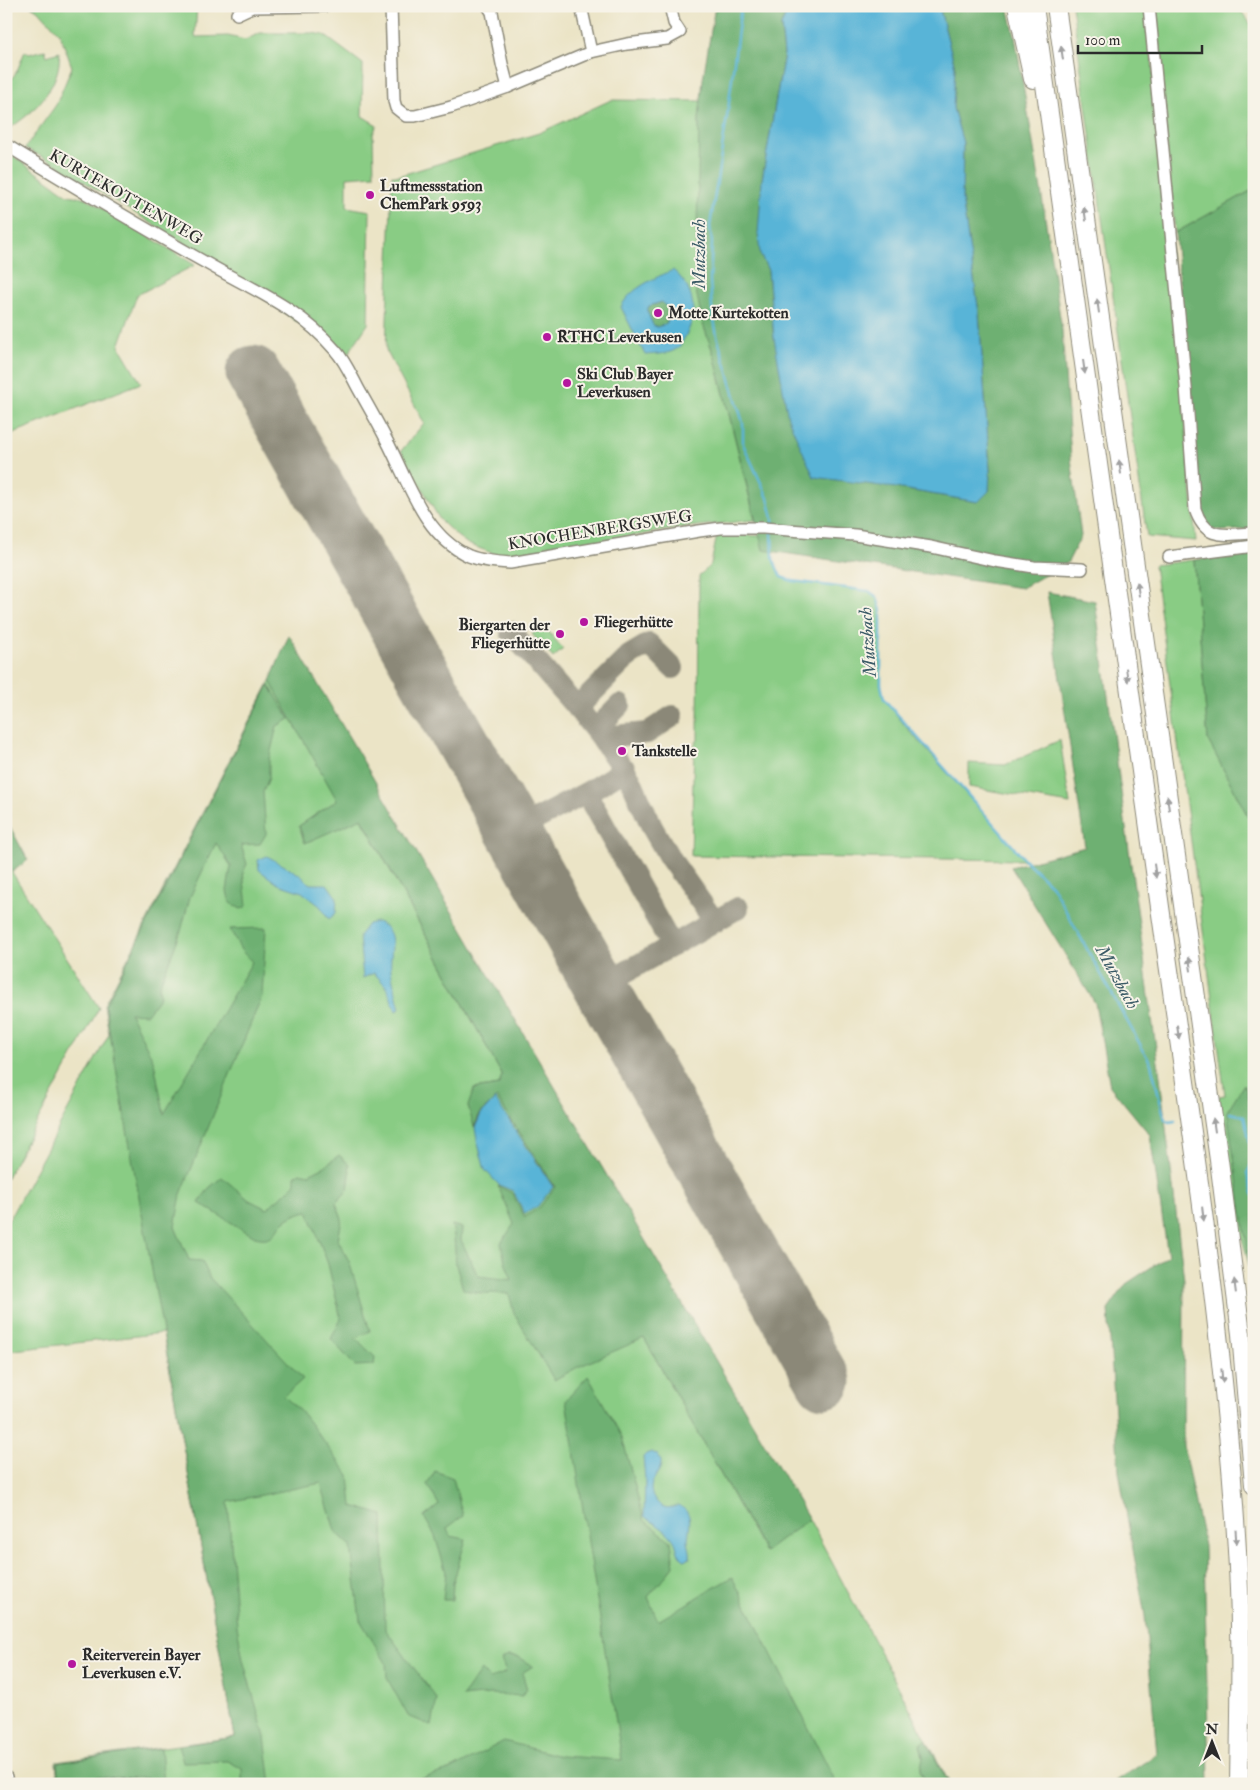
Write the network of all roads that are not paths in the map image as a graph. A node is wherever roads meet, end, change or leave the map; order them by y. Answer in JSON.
{"nodes":[{"id":1,"x":324,"y":6,"type":"edge"},
{"id":2,"x":391,"y":6,"type":"edge"},
{"id":3,"x":488,"y":6,"type":"edge"},
{"id":4,"x":582,"y":6,"type":"edge"},
{"id":5,"x":670,"y":6,"type":"edge"},
{"id":6,"x":1017,"y":6,"type":"edge"},
{"id":7,"x":1034,"y":6,"type":"edge"},
{"id":8,"x":1149,"y":6,"type":"edge"},
{"id":9,"x":1056,"y":8,"type":"edge"},
{"id":10,"x":237,"y":14,"type":"dead end"},
{"id":11,"x":591,"y":52,"type":"junction"},
{"id":12,"x":508,"y":87,"type":"junction"},
{"id":13,"x":6,"y":145,"type":"edge"},
{"id":14,"x":1055,"y":162,"type":"junction"},
{"id":15,"x":230,"y":276,"type":"joint"},
{"id":16,"x":1254,"y":533,"type":"edge"},
{"id":17,"x":1254,"y":546,"type":"edge"},
{"id":18,"x":1169,"y":557,"type":"dead end"},
{"id":19,"x":1082,"y":569,"type":"dead end"},
{"id":20,"x":1254,"y":1485,"type":"edge"},
{"id":21,"x":6,"y":1777,"type":"edge"},
{"id":22,"x":8,"y":1784,"type":"edge"},
{"id":23,"x":1239,"y":1784,"type":"edge"}],
"edges":[{"from":1,"to":10,"type":"street"},
{"from":2,"to":12,"type":"street"},
{"from":3,"to":12,"type":"street"},
{"from":4,"to":11,"type":"street"},
{"from":5,"to":11,"type":"street"},
{"from":6,"to":14,"type":"highway"},
{"from":7,"to":14,"type":"highway"},
{"from":8,"to":16,"type":"street"},
{"from":20,"to":9,"type":"highway","one_way":true},
{"from":11,"to":12,"type":"street"},
{"from":13,"to":15,"type":"street","name":"KURTEKOTTENWEG"},
{"from":14,"to":23,"type":"highway","one_way":true},
{"from":15,"to":19,"type":"street","name":"KNOCHENBERGSWEG"},
{"from":17,"to":18,"type":"street"},
{"from":21,"to":22,"type":"street"}]}
